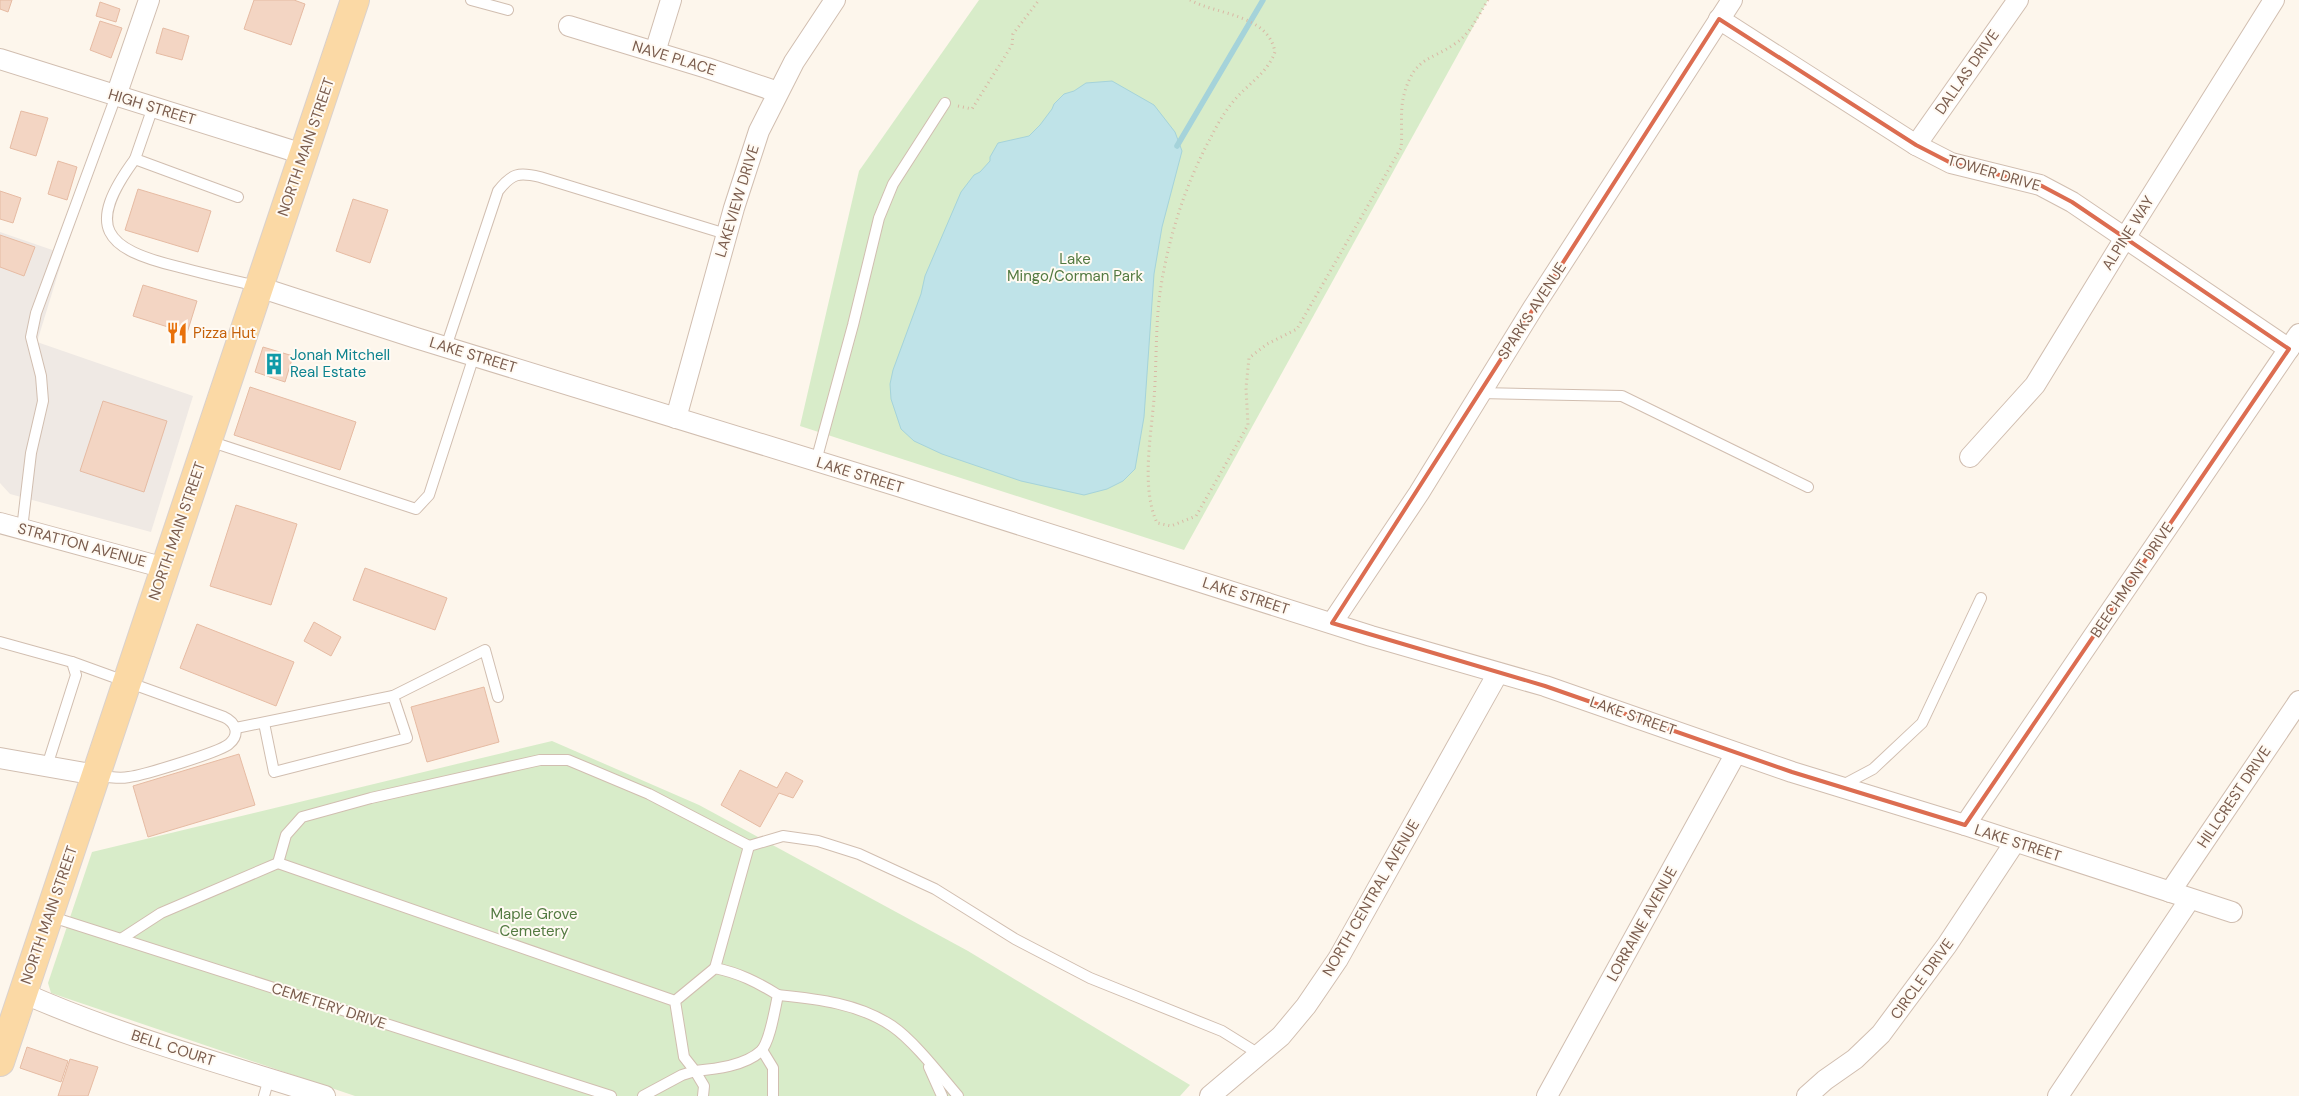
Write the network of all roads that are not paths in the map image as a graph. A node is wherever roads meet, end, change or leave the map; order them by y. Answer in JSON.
{"nodes":[{"id":1,"x":149,"y":0,"type":"edge"},
{"id":2,"x":355,"y":0,"type":"edge"},
{"id":3,"x":471,"y":0,"type":"edge"},
{"id":4,"x":671,"y":0,"type":"edge"},
{"id":5,"x":835,"y":0,"type":"edge"},
{"id":6,"x":1732,"y":0,"type":"edge"},
{"id":7,"x":2018,"y":0,"type":"edge"},
{"id":8,"x":2274,"y":0,"type":"edge"},
{"id":9,"x":508,"y":10,"type":"dead end"},
{"id":10,"x":1720,"y":19,"type":"junction"},
{"id":11,"x":569,"y":26,"type":"dead end"},
{"id":12,"x":655,"y":52,"type":"junction"},
{"id":13,"x":0,"y":59,"type":"edge"},
{"id":14,"x":778,"y":92,"type":"junction"},
{"id":15,"x":116,"y":96,"type":"junction"},
{"id":16,"x":945,"y":103,"type":"road end"},
{"id":17,"x":153,"y":107,"type":"junction"},
{"id":18,"x":1916,"y":145,"type":"junction"},
{"id":19,"x":304,"y":154,"type":"junction"},
{"id":20,"x":135,"y":159,"type":"junction"},
{"id":21,"x":238,"y":197,"type":"dead end"},
{"id":22,"x":726,"y":234,"type":"junction"},
{"id":23,"x":2125,"y":238,"type":"junction"},
{"id":24,"x":259,"y":287,"type":"junction"},
{"id":25,"x":2294,"y":341,"type":"edge"},
{"id":26,"x":446,"y":347,"type":"junction"},
{"id":27,"x":474,"y":356,"type":"junction"},
{"id":28,"x":1480,"y":393,"type":"junction"},
{"id":29,"x":676,"y":418,"type":"junction"},
{"id":30,"x":207,"y":441,"type":"junction"},
{"id":31,"x":1970,"y":457,"type":"dead end"},
{"id":32,"x":816,"y":461,"type":"junction"},
{"id":33,"x":1808,"y":487,"type":"dead end"},
{"id":34,"x":0,"y":523,"type":"edge"},
{"id":35,"x":22,"y":529,"type":"junction"},
{"id":36,"x":165,"y":568,"type":"junction"},
{"id":37,"x":1981,"y":598,"type":"dead end"},
{"id":38,"x":1332,"y":623,"type":"junction"},
{"id":39,"x":0,"y":642,"type":"edge"},
{"id":40,"x":72,"y":662,"type":"junction"},
{"id":41,"x":1498,"y":673,"type":"junction"},
{"id":42,"x":127,"y":682,"type":"junction"},
{"id":43,"x":393,"y":696,"type":"junction"},
{"id":44,"x":498,"y":697,"type":"dead end"},
{"id":45,"x":2299,"y":701,"type":"edge"},
{"id":46,"x":264,"y":723,"type":"junction"},
{"id":47,"x":236,"y":728,"type":"junction"},
{"id":48,"x":1736,"y":753,"type":"junction"},
{"id":49,"x":0,"y":758,"type":"edge"},
{"id":50,"x":47,"y":766,"type":"junction"},
{"id":51,"x":96,"y":775,"type":"junction"},
{"id":52,"x":1840,"y":786,"type":"junction"},
{"id":53,"x":1965,"y":825,"type":"junction"},
{"id":54,"x":2015,"y":842,"type":"junction"},
{"id":55,"x":750,"y":846,"type":"junction"},
{"id":56,"x":278,"y":863,"type":"junction"},
{"id":57,"x":2170,"y":892,"type":"junction"},
{"id":58,"x":2190,"y":899,"type":"junction"},
{"id":59,"x":2232,"y":912,"type":"dead end"},
{"id":60,"x":48,"y":916,"type":"junction"},
{"id":61,"x":121,"y":939,"type":"junction"},
{"id":62,"x":715,"y":968,"type":"junction"},
{"id":63,"x":23,"y":994,"type":"junction"},
{"id":64,"x":778,"y":995,"type":"junction"},
{"id":65,"x":675,"y":1001,"type":"junction"},
{"id":66,"x":762,"y":1050,"type":"junction"},
{"id":67,"x":1259,"y":1054,"type":"junction"},
{"id":68,"x":924,"y":1056,"type":"junction"},
{"id":69,"x":0,"y":1062,"type":"edge"},
{"id":70,"x":695,"y":1071,"type":"junction"},
{"id":71,"x":266,"y":1087,"type":"edge"},
{"id":72,"x":325,"y":1096,"type":"edge"},
{"id":73,"x":611,"y":1096,"type":"edge"},
{"id":74,"x":647,"y":1096,"type":"edge"},
{"id":75,"x":703,"y":1096,"type":"edge"},
{"id":76,"x":774,"y":1096,"type":"edge"},
{"id":77,"x":942,"y":1096,"type":"edge"},
{"id":78,"x":958,"y":1096,"type":"edge"},
{"id":79,"x":1210,"y":1096,"type":"edge"},
{"id":80,"x":1547,"y":1096,"type":"edge"},
{"id":81,"x":1807,"y":1096,"type":"edge"},
{"id":82,"x":2058,"y":1096,"type":"edge"}],
"edges":[{"from":1,"to":15,"type":"street"},
{"from":2,"to":19,"type":"main road","name":"NORTH MAIN STREET"},
{"from":3,"to":9,"type":"lane"},
{"from":4,"to":12,"type":"street"},
{"from":5,"to":14,"type":"street","name":"LAKEVIEW DRIVE"},
{"from":6,"to":10,"type":"street","name":"SPARKS AVENUE"},
{"from":7,"to":18,"type":"street","name":"DALLAS DRIVE"},
{"from":8,"to":23,"type":"street","name":"ALPINE WAY"},
{"from":10,"to":18,"type":"street","name":"TOWER DRIVE"},
{"from":10,"to":28,"type":"street","name":"SPARKS AVENUE"},
{"from":11,"to":12,"type":"street","name":"NAVE PLACE"},
{"from":12,"to":14,"type":"street","name":"NAVE PLACE"},
{"from":13,"to":15,"type":"street","name":"HIGH STREET"},
{"from":14,"to":22,"type":"street","name":"LAKEVIEW DRIVE"},
{"from":15,"to":17,"type":"street","name":"HIGH STREET"},
{"from":15,"to":35,"type":"lane"},
{"from":16,"to":32,"type":"lane"},
{"from":17,"to":19,"type":"street","name":"HIGH STREET"},
{"from":17,"to":20,"type":"lane"},
{"from":18,"to":23,"type":"street","name":"TOWER DRIVE"},
{"from":19,"to":24,"type":"main road","name":"NORTH MAIN STREET"},
{"from":20,"to":21,"type":"lane"},
{"from":20,"to":24,"type":"lane"},
{"from":22,"to":26,"type":"lane"},
{"from":22,"to":29,"type":"street","name":"LAKEVIEW DRIVE"},
{"from":23,"to":25,"type":"street","name":"TOWER DRIVE"},
{"from":23,"to":31,"type":"street","name":"ALPINE WAY"},
{"from":24,"to":26,"type":"street","name":"LAKE STREET"},
{"from":24,"to":30,"type":"main road","name":"NORTH MAIN STREET"},
{"from":25,"to":53,"type":"street","name":"BEECHMONT DRIVE"},
{"from":26,"to":27,"type":"street","name":"LAKE STREET"},
{"from":27,"to":29,"type":"street","name":"LAKE STREET"},
{"from":27,"to":30,"type":"lane"},
{"from":28,"to":33,"type":"lane"},
{"from":28,"to":38,"type":"street","name":"SPARKS AVENUE"},
{"from":29,"to":32,"type":"street","name":"LAKE STREET"},
{"from":30,"to":36,"type":"main road","name":"NORTH MAIN STREET"},
{"from":32,"to":38,"type":"street","name":"LAKE STREET"},
{"from":34,"to":35,"type":"street","name":"STRATTON AVENUE"},
{"from":35,"to":36,"type":"street","name":"STRATTON AVENUE"},
{"from":36,"to":42,"type":"main road","name":"NORTH MAIN STREET"},
{"from":37,"to":52,"type":"lane"},
{"from":38,"to":41,"type":"street","name":"LAKE STREET"},
{"from":39,"to":40,"type":"lane"},
{"from":40,"to":42,"type":"lane"},
{"from":40,"to":50,"type":"lane"},
{"from":41,"to":48,"type":"street","name":"LAKE STREET"},
{"from":41,"to":67,"type":"street","name":"NORTH CENTRAL AVENUE"},
{"from":42,"to":47,"type":"lane"},
{"from":42,"to":51,"type":"main road","name":"NORTH MAIN STREET"},
{"from":43,"to":44,"type":"lane"},
{"from":43,"to":46,"type":"lane"},
{"from":43,"to":46,"type":"lane"},
{"from":45,"to":57,"type":"street","name":"HILLCREST DRIVE"},
{"from":46,"to":47,"type":"lane"},
{"from":47,"to":51,"type":"lane"},
{"from":48,"to":52,"type":"street","name":"LAKE STREET"},
{"from":48,"to":80,"type":"street","name":"LORRAINE AVENUE"},
{"from":49,"to":50,"type":"street"},
{"from":50,"to":51,"type":"street"},
{"from":51,"to":60,"type":"main road","name":"NORTH MAIN STREET"},
{"from":52,"to":53,"type":"street","name":"LAKE STREET"},
{"from":53,"to":54,"type":"street","name":"LAKE STREET"},
{"from":54,"to":57,"type":"street","name":"LAKE STREET"},
{"from":54,"to":81,"type":"street","name":"CIRCLE DRIVE"},
{"from":55,"to":56,"type":"lane"},
{"from":55,"to":62,"type":"lane"},
{"from":55,"to":67,"type":"lane"},
{"from":56,"to":61,"type":"lane"},
{"from":56,"to":65,"type":"lane"},
{"from":57,"to":58,"type":"street","name":"LAKE STREET"},
{"from":58,"to":59,"type":"street","name":"LAKE STREET"},
{"from":58,"to":82,"type":"street"},
{"from":60,"to":61,"type":"lane","name":"CEMETERY DRIVE"},
{"from":60,"to":63,"type":"main road","name":"NORTH MAIN STREET"},
{"from":61,"to":73,"type":"lane","name":"CEMETERY DRIVE"},
{"from":62,"to":64,"type":"lane"},
{"from":62,"to":65,"type":"lane"},
{"from":63,"to":69,"type":"main road","name":"NORTH MAIN STREET"},
{"from":63,"to":71,"type":"street","name":"BELL COURT"},
{"from":64,"to":66,"type":"lane"},
{"from":64,"to":68,"type":"lane"},
{"from":65,"to":70,"type":"lane"},
{"from":66,"to":70,"type":"lane"},
{"from":66,"to":76,"type":"lane"},
{"from":67,"to":79,"type":"street","name":"NORTH CENTRAL AVENUE"},
{"from":68,"to":77,"type":"lane"},
{"from":68,"to":78,"type":"lane"},
{"from":70,"to":74,"type":"lane"},
{"from":70,"to":75,"type":"lane"},
{"from":71,"to":72,"type":"street","name":"BELL COURT"}]}
